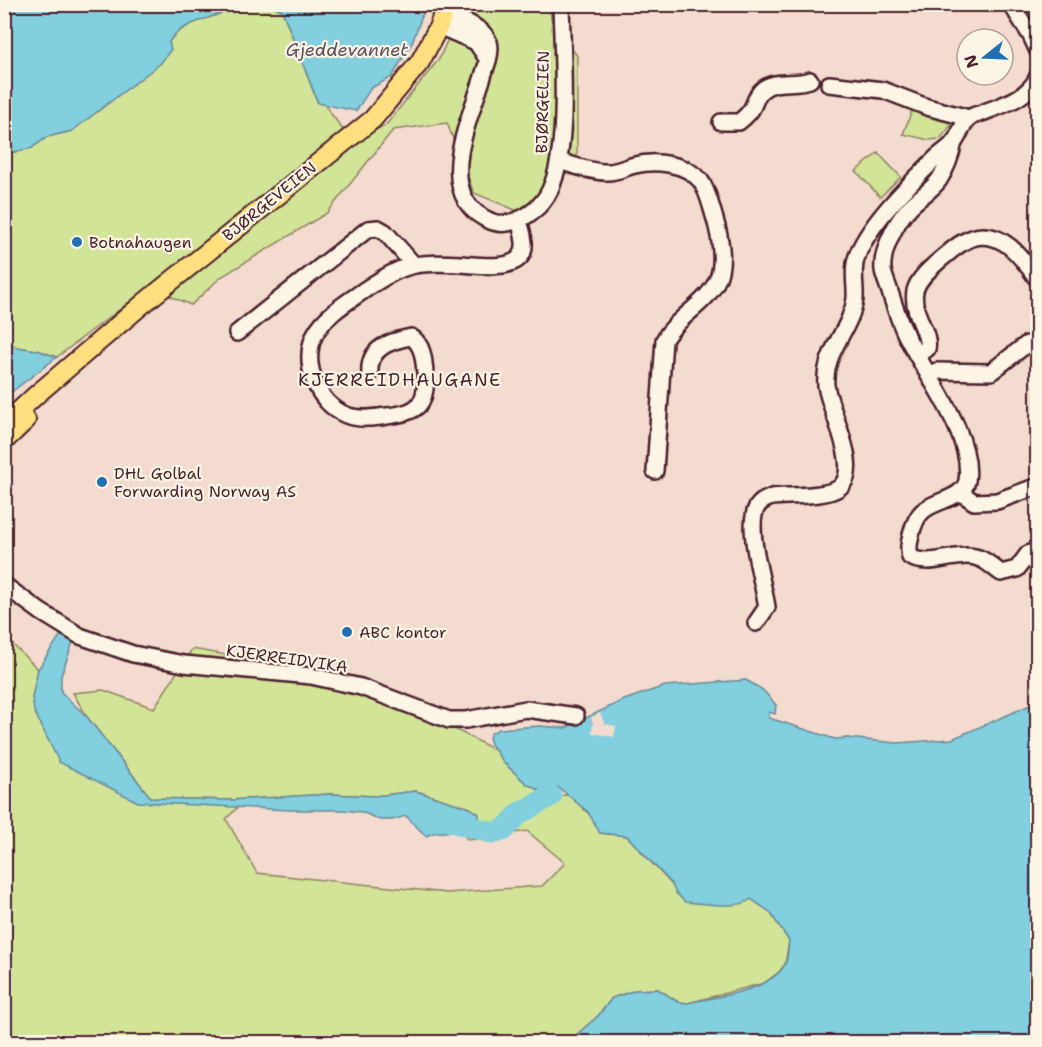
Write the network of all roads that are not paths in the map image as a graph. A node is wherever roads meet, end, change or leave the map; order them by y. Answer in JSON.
{"nodes":[{"id":1,"x":561,"y":4,"type":"edge"},
{"id":2,"x":1011,"y":4,"type":"edge"},
{"id":3,"x":443,"y":14,"type":"edge"},
{"id":4,"x":1038,"y":51,"type":"edge"},
{"id":5,"x":810,"y":80,"type":"dead end"},
{"id":6,"x":1037,"y":82,"type":"edge"},
{"id":7,"x":829,"y":84,"type":"dead end"},
{"id":8,"x":969,"y":118,"type":"junction"},
{"id":9,"x":721,"y":122,"type":"dead end"},
{"id":10,"x":954,"y":142,"type":"junction"},
{"id":11,"x":559,"y":162,"type":"junction"},
{"id":12,"x":518,"y":220,"type":"junction"},
{"id":13,"x":414,"y":265,"type":"junction"},
{"id":14,"x":1038,"y":280,"type":"edge"},
{"id":15,"x":237,"y":333,"type":"dead end"},
{"id":16,"x":1027,"y":344,"type":"dead end"},
{"id":17,"x":917,"y":355,"type":"junction"},
{"id":18,"x":370,"y":373,"type":"dead end"},
{"id":19,"x":63,"y":374,"type":"junction"},
{"id":20,"x":928,"y":374,"type":"junction"},
{"id":21,"x":4,"y":425,"type":"edge"},
{"id":22,"x":4,"y":441,"type":"edge"},
{"id":23,"x":655,"y":471,"type":"dead end"},
{"id":24,"x":1038,"y":486,"type":"edge"},
{"id":25,"x":960,"y":492,"type":"junction"},
{"id":26,"x":1038,"y":550,"type":"edge"},
{"id":27,"x":4,"y":585,"type":"edge"},
{"id":28,"x":756,"y":623,"type":"dead end"},
{"id":29,"x":576,"y":716,"type":"dead end"}],
"edges":[{"from":1,"to":11,"type":"street","name":"BJØRGELIEN"},
{"from":2,"to":4,"type":"street"},
{"from":3,"to":12,"type":"street"},
{"from":3,"to":19,"type":"main road","name":"BJØRGEVEIEN"},
{"from":5,"to":9,"type":"street"},
{"from":6,"to":8,"type":"street"},
{"from":7,"to":8,"type":"street"},
{"from":8,"to":10,"type":"street"},
{"from":10,"to":17,"type":"street"},
{"from":10,"to":28,"type":"street"},
{"from":11,"to":12,"type":"street","name":"BJØRGELIEN"},
{"from":11,"to":23,"type":"street"},
{"from":12,"to":13,"type":"street"},
{"from":13,"to":15,"type":"street"},
{"from":13,"to":18,"type":"street"},
{"from":14,"to":17,"type":"street"},
{"from":16,"to":20,"type":"street"},
{"from":17,"to":20,"type":"street"},
{"from":19,"to":21,"type":"main road","name":"BJØRGEVEIEN"},
{"from":19,"to":22,"type":"main road","name":"BJØRGEVEIEN"},
{"from":20,"to":25,"type":"street"},
{"from":24,"to":25,"type":"street"},
{"from":25,"to":26,"type":"street"},
{"from":27,"to":29,"type":"street","name":"KJERREIDVIKA"}]}
